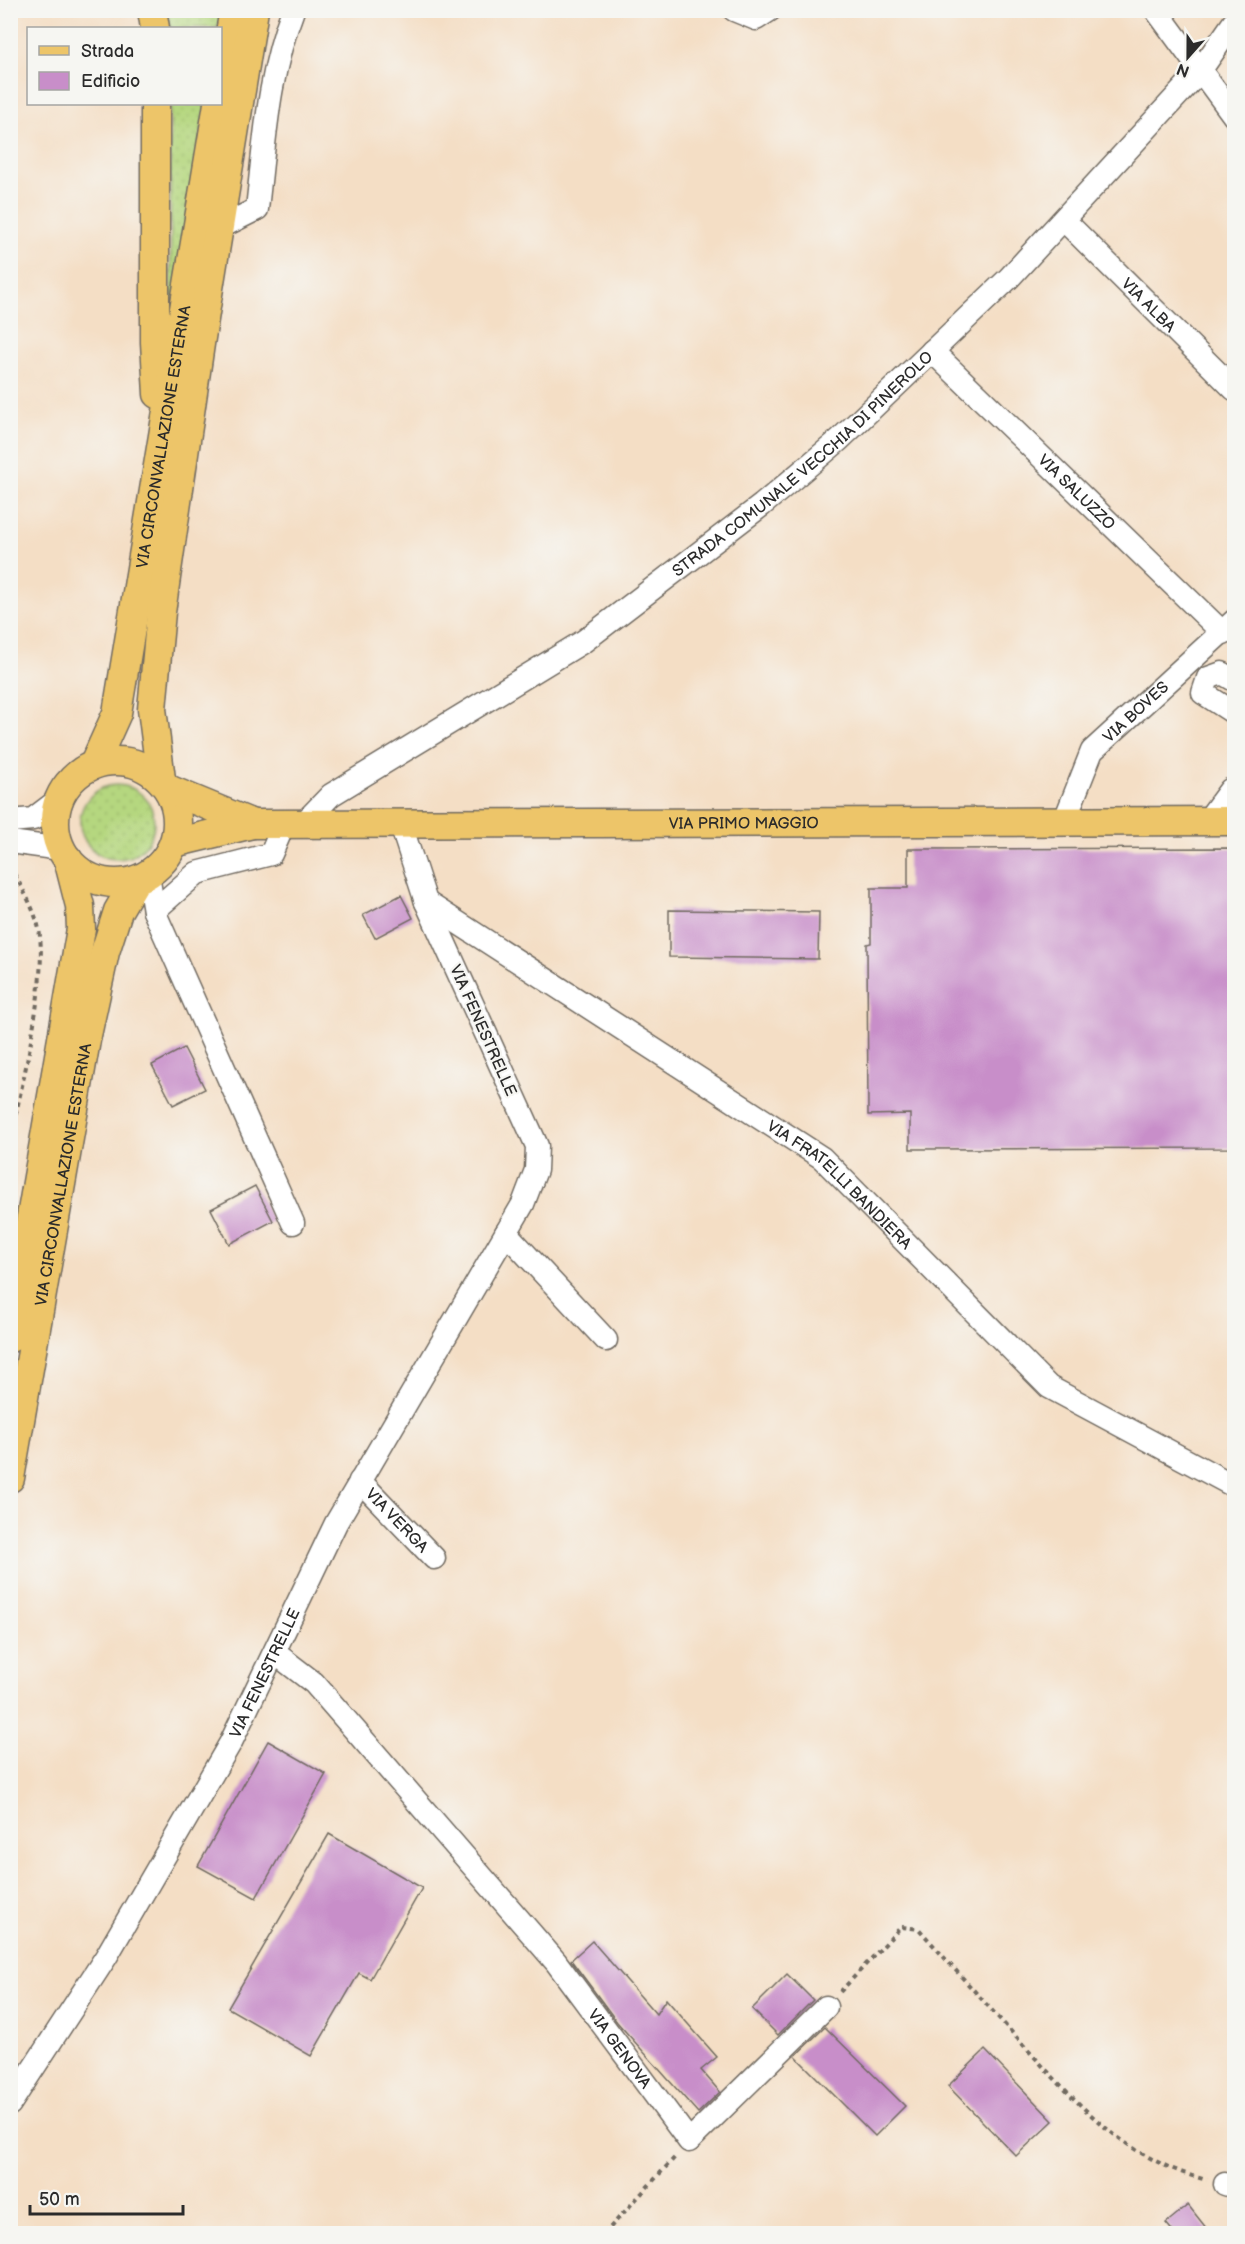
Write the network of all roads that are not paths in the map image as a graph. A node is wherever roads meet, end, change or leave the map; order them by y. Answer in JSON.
{"nodes":[{"id":1,"x":152,"y":10,"type":"edge"},
{"id":2,"x":234,"y":10,"type":"edge"},
{"id":3,"x":254,"y":10,"type":"edge"},
{"id":4,"x":264,"y":10,"type":"edge"},
{"id":5,"x":293,"y":10,"type":"edge"},
{"id":6,"x":734,"y":10,"type":"edge"},
{"id":7,"x":770,"y":10,"type":"edge"},
{"id":8,"x":1156,"y":10,"type":"edge"},
{"id":9,"x":1234,"y":22,"type":"edge"},
{"id":10,"x":154,"y":27,"type":"edge"},
{"id":11,"x":1200,"y":71,"type":"junction"},
{"id":12,"x":244,"y":72,"type":"junction"},
{"id":13,"x":222,"y":79,"type":"edge"},
{"id":14,"x":155,"y":105,"type":"edge"},
{"id":15,"x":218,"y":105,"type":"edge"},
{"id":16,"x":1234,"y":116,"type":"edge"},
{"id":17,"x":1064,"y":220,"type":"junction"},
{"id":18,"x":219,"y":228,"type":"junction"},
{"id":19,"x":932,"y":351,"type":"junction"},
{"id":20,"x":1234,"y":389,"type":"edge"},
{"id":21,"x":174,"y":442,"type":"junction"},
{"id":22,"x":1228,"y":627,"type":"edge"},
{"id":23,"x":1234,"y":680,"type":"edge"},
{"id":24,"x":1234,"y":712,"type":"edge"},
{"id":25,"x":94,"y":764,"type":"junction"},
{"id":26,"x":165,"y":784,"type":"junction"},
{"id":27,"x":1233,"y":788,"type":"edge"},
{"id":28,"x":58,"y":800,"type":"junction"},
{"id":29,"x":10,"y":821,"type":"edge"},
{"id":30,"x":1221,"y":821,"type":"edge"},
{"id":31,"x":1064,"y":822,"type":"junction"},
{"id":32,"x":254,"y":824,"type":"junction"},
{"id":33,"x":293,"y":824,"type":"junction"},
{"id":34,"x":401,"y":825,"type":"junction"},
{"id":35,"x":10,"y":842,"type":"edge"},
{"id":36,"x":174,"y":843,"type":"junction"},
{"id":37,"x":64,"y":854,"type":"junction"},
{"id":38,"x":142,"y":877,"type":"junction"},
{"id":39,"x":426,"y":902,"type":"junction"},
{"id":40,"x":154,"y":911,"type":"junction"},
{"id":41,"x":293,"y":1223,"type":"dead end"},
{"id":42,"x":506,"y":1233,"type":"junction"},
{"id":43,"x":10,"y":1338,"type":"edge"},
{"id":44,"x":606,"y":1340,"type":"dead end"},
{"id":45,"x":10,"y":1478,"type":"edge"},
{"id":46,"x":360,"y":1481,"type":"junction"},
{"id":47,"x":1234,"y":1486,"type":"edge"},
{"id":48,"x":434,"y":1558,"type":"dead end"},
{"id":49,"x":275,"y":1653,"type":"junction"},
{"id":50,"x":826,"y":2007,"type":"road end"},
{"id":51,"x":10,"y":2104,"type":"edge"}],
"edges":[{"from":1,"to":10,"type":"main road"},
{"from":2,"to":13,"type":"main road"},
{"from":3,"to":12,"type":"main road","name":"VIA CIRCONVALLAZIONE ESTERNA"},
{"from":4,"to":12,"type":"main road"},
{"from":5,"to":18,"type":"street"},
{"from":6,"to":7,"type":"street"},
{"from":8,"to":11,"type":"street"},
{"from":9,"to":11,"type":"street","name":"STRADA COMUNALE VECCHIA DI PINEROLO"},
{"from":11,"to":16,"type":"street"},
{"from":11,"to":17,"type":"street","name":"STRADA COMUNALE VECCHIA DI PINEROLO"},
{"from":12,"to":18,"type":"main road","name":"VIA CIRCONVALLAZIONE ESTERNA"},
{"from":14,"to":21,"type":"main road"},
{"from":15,"to":21,"type":"main road","name":"VIA CIRCONVALLAZIONE ESTERNA"},
{"from":17,"to":19,"type":"street","name":"STRADA COMUNALE VECCHIA DI PINEROLO"},
{"from":17,"to":20,"type":"street","name":"VIA ALBA"},
{"from":18,"to":21,"type":"main road","name":"VIA CIRCONVALLAZIONE ESTERNA"},
{"from":19,"to":22,"type":"street","name":"VIA SALUZZO"},
{"from":19,"to":33,"type":"street","name":"STRADA COMUNALE VECCHIA DI PINEROLO"},
{"from":21,"to":25,"type":"main road","name":"VIA CIRCONVALLAZIONE ESTERNA"},
{"from":21,"to":26,"type":"main road","name":"VIA CIRCONVALLAZIONE ESTERNA"},
{"from":22,"to":31,"type":"street","name":"VIA BOVES"},
{"from":23,"to":24,"type":"street"},
{"from":25,"to":26,"type":"main road"},
{"from":25,"to":28,"type":"main road"},
{"from":26,"to":32,"type":"main road","name":"VIA PRIMO MAGGIO"},
{"from":26,"to":36,"type":"main road"},
{"from":27,"to":30,"type":"street"},
{"from":28,"to":29,"type":"street"},
{"from":28,"to":37,"type":"main road"},
{"from":30,"to":31,"type":"main road","name":"VIA PRIMO MAGGIO"},
{"from":31,"to":34,"type":"main road","name":"VIA PRIMO MAGGIO"},
{"from":32,"to":33,"type":"main road","name":"VIA PRIMO MAGGIO"},
{"from":32,"to":36,"type":"main road","name":"VIA PRIMO MAGGIO"},
{"from":33,"to":34,"type":"main road","name":"VIA PRIMO MAGGIO"},
{"from":33,"to":40,"type":"street"},
{"from":34,"to":39,"type":"street","name":"VIA FENESTRELLE"},
{"from":35,"to":37,"type":"street"},
{"from":36,"to":38,"type":"main road"},
{"from":37,"to":38,"type":"main road"},
{"from":37,"to":43,"type":"main road","name":"VIA CIRCONVALLAZIONE ESTERNA"},
{"from":38,"to":40,"type":"street"},
{"from":38,"to":45,"type":"main road","name":"VIA CIRCONVALLAZIONE ESTERNA"},
{"from":39,"to":42,"type":"street","name":"VIA FENESTRELLE"},
{"from":39,"to":47,"type":"street","name":"VIA FRATELLI BANDIERA"},
{"from":40,"to":41,"type":"street"},
{"from":42,"to":44,"type":"street"},
{"from":42,"to":46,"type":"street","name":"VIA FENESTRELLE"},
{"from":46,"to":48,"type":"street","name":"VIA VERGA"},
{"from":46,"to":49,"type":"street","name":"VIA FENESTRELLE"},
{"from":49,"to":50,"type":"street","name":"VIA GENOVA"},
{"from":49,"to":51,"type":"street","name":"VIA FENESTRELLE"}]}
